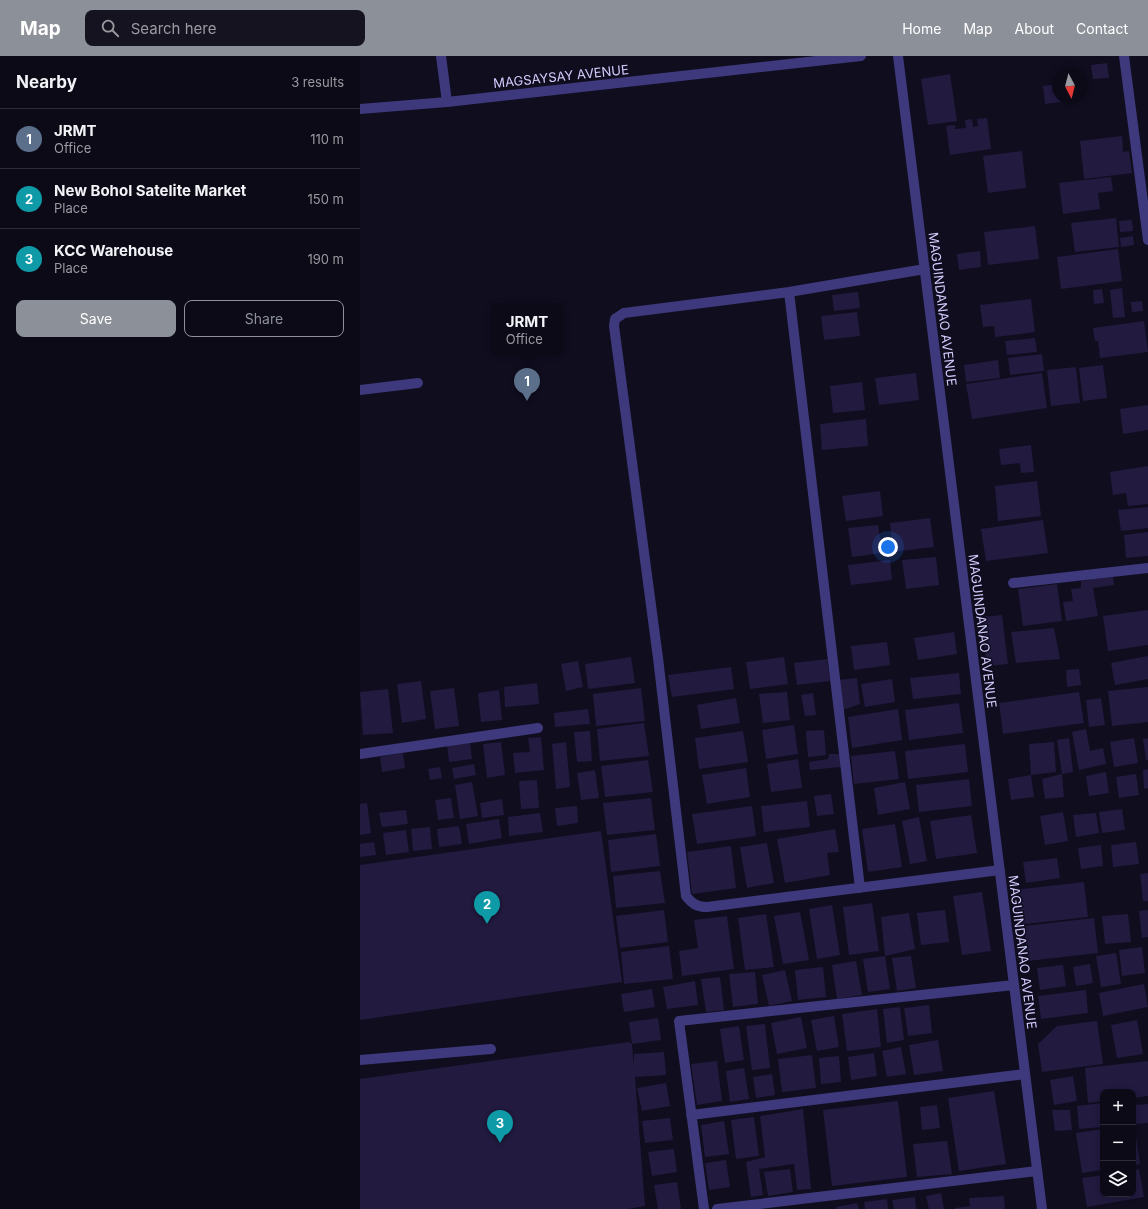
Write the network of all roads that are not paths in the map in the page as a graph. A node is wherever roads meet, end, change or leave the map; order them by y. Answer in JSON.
{"nodes":[{"id":1,"x":441,"y":56,"type":"edge"},
{"id":2,"x":861,"y":56,"type":"edge"},
{"id":3,"x":898,"y":56,"type":"edge"},
{"id":4,"x":1124,"y":56,"type":"edge"},
{"id":5,"x":447,"y":102,"type":"junction"},
{"id":6,"x":360,"y":109,"type":"edge"},
{"id":7,"x":1148,"y":240,"type":"edge"},
{"id":8,"x":924,"y":269,"type":"junction"},
{"id":9,"x":789,"y":292,"type":"junction"},
{"id":10,"x":418,"y":383,"type":"dead end"},
{"id":11,"x":360,"y":390,"type":"edge"},
{"id":12,"x":1148,"y":568,"type":"edge"},
{"id":13,"x":1013,"y":583,"type":"dead end"},
{"id":14,"x":538,"y":728,"type":"dead end"},
{"id":15,"x":360,"y":754,"type":"edge"},
{"id":16,"x":1000,"y":870,"type":"junction"},
{"id":17,"x":860,"y":888,"type":"junction"},
{"id":18,"x":1014,"y":985,"type":"junction"},
{"id":19,"x":491,"y":1050,"type":"dead end"},
{"id":20,"x":360,"y":1060,"type":"edge"},
{"id":21,"x":1025,"y":1074,"type":"junction"},
{"id":22,"x":691,"y":1115,"type":"junction"},
{"id":23,"x":1037,"y":1171,"type":"junction"},
{"id":24,"x":704,"y":1209,"type":"edge"},
{"id":25,"x":717,"y":1209,"type":"edge"},
{"id":26,"x":1042,"y":1209,"type":"edge"}],
"edges":[{"from":1,"to":5,"type":"street"},
{"from":2,"to":5,"type":"street","name":"MAGSAYSAY AVENUE"},
{"from":3,"to":8,"type":"street","name":"MAGUINDANAO AVENUE"},
{"from":4,"to":7,"type":"street"},
{"from":5,"to":6,"type":"street","name":"MAGSAYSAY AVENUE"},
{"from":8,"to":9,"type":"street"},
{"from":8,"to":16,"type":"street","name":"MAGUINDANAO AVENUE"},
{"from":9,"to":17,"type":"street"},
{"from":9,"to":17,"type":"street"},
{"from":10,"to":11,"type":"street"},
{"from":12,"to":13,"type":"street"},
{"from":14,"to":15,"type":"street"},
{"from":16,"to":17,"type":"street"},
{"from":16,"to":18,"type":"street","name":"MAGUINDANAO AVENUE"},
{"from":18,"to":21,"type":"street","name":"MAGUINDANAO AVENUE"},
{"from":18,"to":22,"type":"street"},
{"from":19,"to":20,"type":"street"},
{"from":21,"to":22,"type":"street"},
{"from":21,"to":23,"type":"street","name":"MAGUINDANAO AVENUE"},
{"from":22,"to":24,"type":"street"},
{"from":23,"to":25,"type":"street"},
{"from":23,"to":26,"type":"street","name":"MAGUINDANAO AVENUE"}]}
